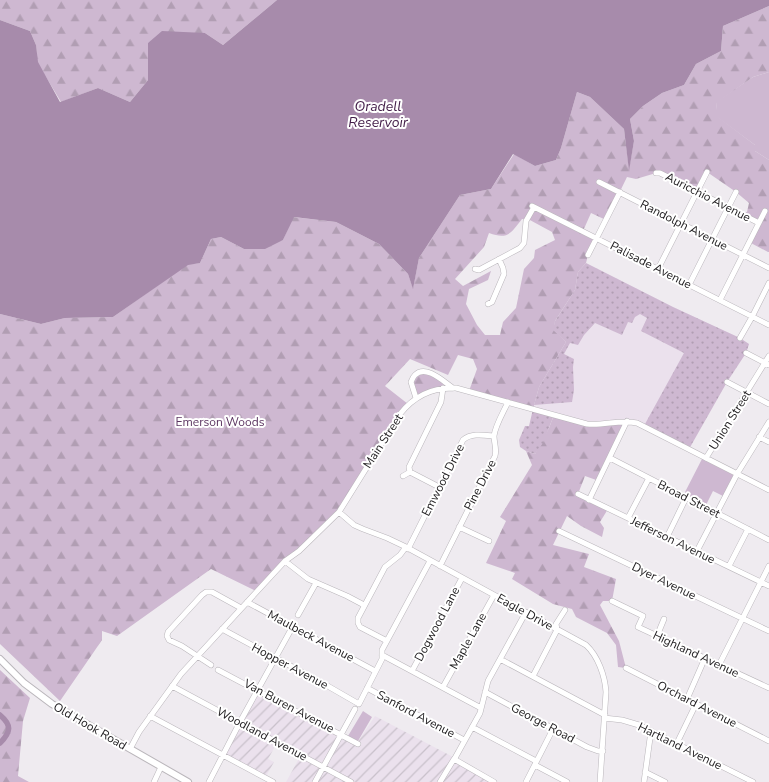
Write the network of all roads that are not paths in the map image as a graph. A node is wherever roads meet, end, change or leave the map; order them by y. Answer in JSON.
{"nodes":[{"id":1,"x":707,"y":172,"type":"dead end"},
{"id":2,"x":656,"y":173,"type":"dead end"},
{"id":3,"x":599,"y":182,"type":"dead end"},
{"id":4,"x":620,"y":192,"type":"junction"},
{"id":5,"x":697,"y":192,"type":"junction"},
{"id":6,"x":736,"y":192,"type":"dead end"},
{"id":7,"x":728,"y":208,"type":"junction"},
{"id":8,"x":765,"y":211,"type":"dead end"},
{"id":9,"x":681,"y":223,"type":"junction"},
{"id":10,"x":759,"y":223,"type":"junction"},
{"id":11,"x":596,"y":238,"type":"junction"},
{"id":12,"x":712,"y":239,"type":"junction"},
{"id":13,"x":588,"y":255,"type":"dead end"},
{"id":14,"x":743,"y":255,"type":"junction"},
{"id":15,"x":499,"y":259,"type":"junction"},
{"id":16,"x":769,"y":268,"type":"edge"},
{"id":17,"x":475,"y":269,"type":"dead end"},
{"id":18,"x":658,"y":269,"type":"junction"},
{"id":19,"x":769,"y":283,"type":"edge"},
{"id":20,"x":689,"y":285,"type":"junction"},
{"id":21,"x":720,"y":300,"type":"junction"},
{"id":22,"x":488,"y":304,"type":"dead end"},
{"id":23,"x":752,"y":317,"type":"junction"},
{"id":24,"x":769,"y":325,"type":"edge"},
{"id":25,"x":740,"y":338,"type":"dead end"},
{"id":26,"x":746,"y":353,"type":"dead end"},
{"id":27,"x":769,"y":356,"type":"edge"},
{"id":28,"x":767,"y":364,"type":"edge"},
{"id":29,"x":727,"y":382,"type":"dead end"},
{"id":30,"x":443,"y":388,"type":"junction"},
{"id":31,"x":453,"y":388,"type":"junction"},
{"id":32,"x":747,"y":393,"type":"junction"},
{"id":33,"x":416,"y":398,"type":"junction"},
{"id":34,"x":508,"y":402,"type":"junction"},
{"id":35,"x":769,"y":404,"type":"edge"},
{"id":36,"x":627,"y":421,"type":"junction"},
{"id":37,"x":769,"y":422,"type":"edge"},
{"id":38,"x":494,"y":436,"type":"junction"},
{"id":39,"x":759,"y":437,"type":"junction"},
{"id":40,"x":769,"y":442,"type":"edge"},
{"id":41,"x":610,"y":458,"type":"junction"},
{"id":42,"x":706,"y":458,"type":"junction"},
{"id":43,"x":410,"y":472,"type":"junction"},
{"id":44,"x":737,"y":474,"type":"junction"},
{"id":45,"x":403,"y":476,"type":"dead end"},
{"id":46,"x":649,"y":478,"type":"junction"},
{"id":47,"x":439,"y":487,"type":"junction"},
{"id":48,"x":769,"y":490,"type":"edge"},
{"id":49,"x":578,"y":494,"type":"dead end"},
{"id":50,"x":686,"y":498,"type":"junction"},
{"id":51,"x":589,"y":500,"type":"junction"},
{"id":52,"x":339,"y":512,"type":"junction"},
{"id":53,"x":717,"y":513,"type":"junction"},
{"id":54,"x":628,"y":518,"type":"junction"},
{"id":55,"x":459,"y":527,"type":"junction"},
{"id":56,"x":748,"y":529,"type":"junction"},
{"id":57,"x":559,"y":531,"type":"dead end"},
{"id":58,"x":667,"y":537,"type":"junction"},
{"id":59,"x":769,"y":540,"type":"edge"},
{"id":60,"x":488,"y":541,"type":"dead end"},
{"id":61,"x":407,"y":548,"type":"junction"},
{"id":62,"x":698,"y":552,"type":"junction"},
{"id":63,"x":285,"y":561,"type":"junction"},
{"id":64,"x":430,"y":561,"type":"junction"},
{"id":65,"x":440,"y":566,"type":"junction"},
{"id":66,"x":729,"y":566,"type":"junction"},
{"id":67,"x":769,"y":566,"type":"edge"},
{"id":68,"x":462,"y":578,"type":"junction"},
{"id":69,"x":761,"y":582,"type":"junction"},
{"id":70,"x":316,"y":583,"type":"junction"},
{"id":71,"x":769,"y":586,"type":"edge"},
{"id":72,"x":494,"y":595,"type":"junction"},
{"id":73,"x":612,"y":601,"type":"dead end"},
{"id":74,"x":247,"y":602,"type":"junction"},
{"id":75,"x":364,"y":605,"type":"junction"},
{"id":76,"x":241,"y":608,"type":"junction"},
{"id":77,"x":565,"y":610,"type":"dead end"},
{"id":78,"x":526,"y":612,"type":"junction"},
{"id":79,"x":298,"y":614,"type":"dead end"},
{"id":80,"x":664,"y":619,"type":"dead end"},
{"id":81,"x":743,"y":619,"type":"junction"},
{"id":82,"x":293,"y":626,"type":"junction"},
{"id":83,"x":222,"y":629,"type":"junction"},
{"id":84,"x":557,"y":630,"type":"junction"},
{"id":85,"x":769,"y":631,"type":"edge"},
{"id":86,"x":657,"y":636,"type":"junction"},
{"id":87,"x":387,"y":640,"type":"junction"},
{"id":88,"x":382,"y":655,"type":"junction"},
{"id":89,"x":197,"y":657,"type":"junction"},
{"id":90,"x":275,"y":658,"type":"junction"},
{"id":91,"x":706,"y":658,"type":"junction"},
{"id":92,"x":0,"y":659,"type":"edge"},
{"id":93,"x":500,"y":659,"type":"junction"},
{"id":94,"x":211,"y":665,"type":"dead end"},
{"id":95,"x":719,"y":665,"type":"junction"},
{"id":96,"x":626,"y":668,"type":"dead end"},
{"id":97,"x":218,"y":670,"type":"dead end"},
{"id":98,"x":375,"y":671,"type":"junction"},
{"id":99,"x":412,"y":671,"type":"junction"},
{"id":100,"x":532,"y":676,"type":"junction"},
{"id":101,"x":172,"y":686,"type":"junction"},
{"id":102,"x":443,"y":687,"type":"junction"},
{"id":103,"x":367,"y":688,"type":"junction"},
{"id":104,"x":769,"y":688,"type":"edge"},
{"id":105,"x":258,"y":690,"type":"junction"},
{"id":106,"x":485,"y":692,"type":"junction"},
{"id":107,"x":686,"y":699,"type":"junction"},
{"id":108,"x":696,"y":704,"type":"junction"},
{"id":109,"x":357,"y":706,"type":"junction"},
{"id":110,"x":482,"y":708,"type":"junction"},
{"id":111,"x":150,"y":716,"type":"junction"},
{"id":112,"x":605,"y":716,"type":"junction"},
{"id":113,"x":240,"y":722,"type":"junction"},
{"id":114,"x":472,"y":727,"type":"junction"},
{"id":115,"x":553,"y":729,"type":"junction"},
{"id":116,"x":651,"y":731,"type":"junction"},
{"id":117,"x":342,"y":734,"type":"junction"},
{"id":118,"x":464,"y":740,"type":"junction"},
{"id":119,"x":769,"y":741,"type":"edge"},
{"id":120,"x":677,"y":743,"type":"junction"},
{"id":121,"x":358,"y":744,"type":"dead end"},
{"id":122,"x":130,"y":749,"type":"junction"},
{"id":123,"x":602,"y":751,"type":"junction"},
{"id":124,"x":223,"y":755,"type":"junction"},
{"id":125,"x":455,"y":758,"type":"junction"},
{"id":126,"x":536,"y":763,"type":"junction"},
{"id":127,"x":162,"y":767,"type":"junction"},
{"id":128,"x":324,"y":767,"type":"junction"},
{"id":129,"x":645,"y":772,"type":"junction"},
{"id":130,"x":154,"y":782,"type":"edge"},
{"id":131,"x":188,"y":782,"type":"edge"},
{"id":132,"x":209,"y":782,"type":"edge"},
{"id":133,"x":273,"y":782,"type":"edge"},
{"id":134,"x":316,"y":782,"type":"edge"},
{"id":135,"x":351,"y":782,"type":"edge"},
{"id":136,"x":440,"y":782,"type":"edge"},
{"id":137,"x":494,"y":782,"type":"edge"},
{"id":138,"x":526,"y":782,"type":"edge"},
{"id":139,"x":567,"y":782,"type":"edge"},
{"id":140,"x":600,"y":782,"type":"edge"},
{"id":141,"x":644,"y":782,"type":"edge"},
{"id":142,"x":665,"y":782,"type":"edge"},
{"id":143,"x":752,"y":782,"type":"edge"}],
"edges":[{"from":1,"to":5,"type":"street"},
{"from":2,"to":5,"type":"street","name":"Auricchio Avenue"},
{"from":3,"to":4,"type":"street","name":"Randolph Avenue"},
{"from":4,"to":9,"type":"street","name":"Randolph Avenue"},
{"from":4,"to":11,"type":"street"},
{"from":5,"to":7,"type":"street","name":"Auricchio Avenue"},
{"from":5,"to":9,"type":"street"},
{"from":6,"to":7,"type":"street"},
{"from":7,"to":10,"type":"street","name":"Auricchio Avenue"},
{"from":7,"to":12,"type":"street"},
{"from":8,"to":10,"type":"street"},
{"from":9,"to":12,"type":"street","name":"Randolph Avenue"},
{"from":9,"to":18,"type":"street"},
{"from":10,"to":14,"type":"street"},
{"from":11,"to":13,"type":"street"},
{"from":11,"to":15,"type":"street","name":"Palisade Avenue"},
{"from":11,"to":18,"type":"street","name":"Palisade Avenue"},
{"from":12,"to":14,"type":"street","name":"Randolph Avenue"},
{"from":12,"to":20,"type":"street"},
{"from":14,"to":16,"type":"street","name":"Randolph Avenue"},
{"from":14,"to":21,"type":"street"},
{"from":15,"to":17,"type":"street"},
{"from":15,"to":22,"type":"street"},
{"from":18,"to":20,"type":"street","name":"Palisade Avenue"},
{"from":19,"to":23,"type":"street"},
{"from":20,"to":21,"type":"street","name":"Palisade Avenue"},
{"from":21,"to":23,"type":"street","name":"Palisade Avenue"},
{"from":23,"to":24,"type":"street","name":"Palisade Avenue"},
{"from":23,"to":25,"type":"street"},
{"from":26,"to":28,"type":"street"},
{"from":27,"to":28,"type":"street","name":"Union Street"},
{"from":28,"to":32,"type":"street","name":"Union Street"},
{"from":29,"to":32,"type":"street"},
{"from":30,"to":31,"type":"street","name":"Main Street"},
{"from":30,"to":33,"type":"street","name":"Main Street"},
{"from":30,"to":43,"type":"street"},
{"from":31,"to":33,"type":"street"},
{"from":31,"to":34,"type":"street","name":"Main Street"},
{"from":32,"to":35,"type":"street"},
{"from":32,"to":42,"type":"street","name":"Union Street"},
{"from":33,"to":52,"type":"street","name":"Main Street"},
{"from":34,"to":36,"type":"street","name":"Main Street"},
{"from":34,"to":38,"type":"street","name":"Pine Drive"},
{"from":36,"to":41,"type":"street"},
{"from":36,"to":42,"type":"street","name":"Main Street"},
{"from":37,"to":39,"type":"street"},
{"from":38,"to":47,"type":"street","name":"Emwood Drive"},
{"from":38,"to":55,"type":"street","name":"Pine Drive"},
{"from":39,"to":40,"type":"street"},
{"from":39,"to":44,"type":"street"},
{"from":41,"to":46,"type":"street","name":"Broad Street"},
{"from":41,"to":51,"type":"street"},
{"from":42,"to":44,"type":"street","name":"Main Street"},
{"from":43,"to":45,"type":"street"},
{"from":43,"to":47,"type":"street"},
{"from":44,"to":48,"type":"street","name":"Main Street"},
{"from":44,"to":53,"type":"street"},
{"from":46,"to":50,"type":"street","name":"Broad Street"},
{"from":46,"to":54,"type":"street"},
{"from":47,"to":61,"type":"street","name":"Emwood Drive"},
{"from":49,"to":51,"type":"street","name":"Jefferson Avenue"},
{"from":50,"to":53,"type":"street","name":"Broad Street"},
{"from":50,"to":58,"type":"street"},
{"from":51,"to":54,"type":"street","name":"Jefferson Avenue"},
{"from":52,"to":61,"type":"street","name":"Eagle Drive"},
{"from":52,"to":63,"type":"street","name":"Main Street"},
{"from":53,"to":56,"type":"street","name":"Broad Street"},
{"from":53,"to":62,"type":"street"},
{"from":54,"to":58,"type":"street","name":"Jefferson Avenue"},
{"from":55,"to":60,"type":"street"},
{"from":55,"to":65,"type":"street","name":"Pine Drive"},
{"from":56,"to":59,"type":"street","name":"Broad Street"},
{"from":56,"to":66,"type":"street"},
{"from":57,"to":81,"type":"street","name":"Dyer Avenue"},
{"from":58,"to":62,"type":"street","name":"Jefferson Avenue"},
{"from":61,"to":64,"type":"street","name":"Eagle Drive"},
{"from":61,"to":75,"type":"street","name":"Emwood Drive"},
{"from":62,"to":66,"type":"street","name":"Jefferson Avenue"},
{"from":63,"to":70,"type":"street"},
{"from":63,"to":74,"type":"street","name":"Main Street"},
{"from":64,"to":65,"type":"street","name":"Eagle Drive"},
{"from":64,"to":87,"type":"street"},
{"from":65,"to":68,"type":"street","name":"Eagle Drive"},
{"from":66,"to":69,"type":"street","name":"Jefferson Avenue"},
{"from":67,"to":69,"type":"street"},
{"from":68,"to":72,"type":"street","name":"Eagle Drive"},
{"from":68,"to":99,"type":"street","name":"Dogwood Lane"},
{"from":69,"to":71,"type":"street","name":"Jefferson Avenue"},
{"from":69,"to":81,"type":"street"},
{"from":70,"to":75,"type":"street"},
{"from":70,"to":79,"type":"street"},
{"from":72,"to":78,"type":"street","name":"Eagle Drive"},
{"from":72,"to":102,"type":"street","name":"Maple Lane"},
{"from":73,"to":86,"type":"street","name":"Highland Avenue"},
{"from":74,"to":76,"type":"street","name":"Main Street"},
{"from":74,"to":82,"type":"street","name":"Maulbeck Avenue"},
{"from":75,"to":87,"type":"street","name":"Emwood Drive"},
{"from":76,"to":83,"type":"street","name":"Main Street"},
{"from":76,"to":89,"type":"street"},
{"from":77,"to":84,"type":"street"},
{"from":78,"to":84,"type":"street","name":"Eagle Drive"},
{"from":78,"to":93,"type":"street"},
{"from":80,"to":86,"type":"street"},
{"from":81,"to":85,"type":"street","name":"Dyer Avenue"},
{"from":81,"to":95,"type":"street"},
{"from":82,"to":90,"type":"street"},
{"from":82,"to":98,"type":"street","name":"Maulbeck Avenue"},
{"from":83,"to":89,"type":"street","name":"Main Street"},
{"from":83,"to":90,"type":"street","name":"Hopper Avenue"},
{"from":84,"to":100,"type":"street"},
{"from":84,"to":112,"type":"street","name":"Eagle Drive"},
{"from":86,"to":91,"type":"street","name":"Highland Avenue"},
{"from":87,"to":88,"type":"street"},
{"from":88,"to":98,"type":"street"},
{"from":88,"to":99,"type":"street"},
{"from":89,"to":94,"type":"street"},
{"from":89,"to":101,"type":"street","name":"Main Street"},
{"from":90,"to":105,"type":"street"},
{"from":90,"to":109,"type":"street","name":"Hopper Avenue"},
{"from":91,"to":95,"type":"street","name":"Highland Avenue"},
{"from":91,"to":107,"type":"street"},
{"from":92,"to":122,"type":"main road","name":"Old Hook Road"},
{"from":93,"to":100,"type":"street","name":"Hartland Avenue"},
{"from":93,"to":106,"type":"street"},
{"from":95,"to":104,"type":"street","name":"Highland Avenue"},
{"from":96,"to":107,"type":"street","name":"Orchard Avenue"},
{"from":97,"to":105,"type":"street","name":"Van Buren Avenue"},
{"from":98,"to":103,"type":"street"},
{"from":99,"to":102,"type":"street"},
{"from":100,"to":112,"type":"street","name":"Hartland Avenue"},
{"from":101,"to":111,"type":"street","name":"Main Street"},
{"from":101,"to":113,"type":"street","name":"Woodland Avenue"},
{"from":102,"to":110,"type":"street"},
{"from":103,"to":109,"type":"street"},
{"from":103,"to":118,"type":"street","name":"Sanford Avenue"},
{"from":105,"to":113,"type":"street"},
{"from":105,"to":117,"type":"street","name":"Van Buren Avenue"},
{"from":106,"to":110,"type":"street"},
{"from":106,"to":115,"type":"street","name":"George Road"},
{"from":107,"to":108,"type":"street","name":"Orchard Avenue"},
{"from":108,"to":119,"type":"street","name":"Orchard Avenue"},
{"from":108,"to":120,"type":"street"},
{"from":109,"to":117,"type":"street"},
{"from":110,"to":114,"type":"street"},
{"from":111,"to":122,"type":"street","name":"Main Street"},
{"from":111,"to":124,"type":"street"},
{"from":112,"to":116,"type":"street","name":"Hartland Avenue"},
{"from":112,"to":123,"type":"street","name":"Eagle Drive"},
{"from":113,"to":124,"type":"street"},
{"from":113,"to":128,"type":"street","name":"Woodland Avenue"},
{"from":114,"to":118,"type":"street"},
{"from":114,"to":126,"type":"street","name":"Sanford Avenue"},
{"from":115,"to":123,"type":"street","name":"George Road"},
{"from":115,"to":126,"type":"street"},
{"from":116,"to":120,"type":"street","name":"Hartland Avenue"},
{"from":116,"to":129,"type":"street"},
{"from":117,"to":121,"type":"street","name":"Van Buren Avenue"},
{"from":117,"to":128,"type":"street"},
{"from":118,"to":125,"type":"street"},
{"from":120,"to":143,"type":"street","name":"Hartland Avenue"},
{"from":122,"to":127,"type":"main road","name":"Old Hook Road"},
{"from":123,"to":140,"type":"street","name":"Eagle Drive"},
{"from":124,"to":132,"type":"street"},
{"from":124,"to":133,"type":"street"},
{"from":125,"to":136,"type":"street"},
{"from":125,"to":137,"type":"street"},
{"from":126,"to":138,"type":"street"},
{"from":126,"to":139,"type":"street","name":"Sanford Avenue"},
{"from":127,"to":130,"type":"street"},
{"from":127,"to":131,"type":"main road","name":"Old Hook Road"},
{"from":128,"to":134,"type":"street"},
{"from":128,"to":135,"type":"street","name":"Woodland Avenue"},
{"from":129,"to":141,"type":"street"},
{"from":129,"to":142,"type":"street"}]}
